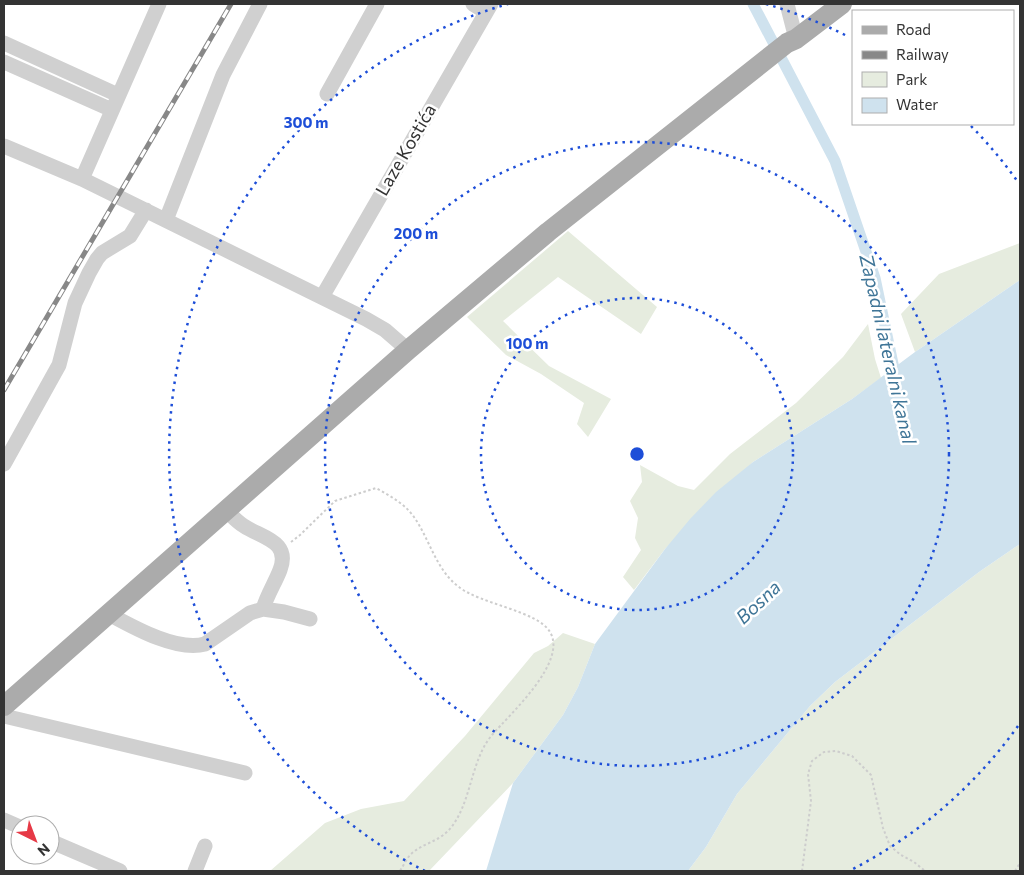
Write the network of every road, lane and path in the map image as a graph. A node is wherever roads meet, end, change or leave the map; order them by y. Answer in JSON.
{"nodes":[{"id":1,"x":260,"y":4,"type":"edge"},
{"id":2,"x":377,"y":4,"type":"edge"},
{"id":3,"x":473,"y":4,"type":"edge"},
{"id":4,"x":788,"y":4,"type":"edge"},
{"id":5,"x":842,"y":4,"type":"edge"},
{"id":6,"x":156,"y":6,"type":"edge"},
{"id":7,"x":488,"y":8,"type":"edge"},
{"id":8,"x":791,"y":41,"type":"junction"},
{"id":9,"x":4,"y":43,"type":"edge"},
{"id":10,"x":4,"y":62,"type":"edge"},
{"id":11,"x":327,"y":94,"type":"dead end"},
{"id":12,"x":118,"y":95,"type":"junction"},
{"id":13,"x":112,"y":110,"type":"junction"},
{"id":14,"x":4,"y":146,"type":"edge"},
{"id":15,"x":82,"y":179,"type":"junction"},
{"id":16,"x":146,"y":210,"type":"junction"},
{"id":17,"x":166,"y":220,"type":"junction"},
{"id":18,"x":322,"y":297,"type":"junction"},
{"id":19,"x":408,"y":350,"type":"junction"},
{"id":20,"x":4,"y":464,"type":"edge"},
{"id":21,"x":227,"y":511,"type":"junction"},
{"id":22,"x":281,"y":548,"type":"junction"},
{"id":23,"x":262,"y":609,"type":"junction"},
{"id":24,"x":109,"y":614,"type":"junction"},
{"id":25,"x":310,"y":620,"type":"dead end"},
{"id":26,"x":4,"y":706,"type":"edge"},
{"id":27,"x":4,"y":716,"type":"edge"},
{"id":28,"x":245,"y":773,"type":"dead end"},
{"id":29,"x":60,"y":844,"type":"edge"},
{"id":30,"x":205,"y":846,"type":"dead end"},
{"id":31,"x":1020,"y":863,"type":"edge"},
{"id":32,"x":120,"y":871,"type":"edge"},
{"id":33,"x":195,"y":871,"type":"edge"},
{"id":34,"x":400,"y":871,"type":"edge"},
{"id":35,"x":802,"y":871,"type":"edge"},
{"id":36,"x":925,"y":871,"type":"edge"},
{"id":37,"x":1015,"y":871,"type":"edge"}],
"edges":[{"from":1,"to":17,"type":"street"},
{"from":2,"to":11,"type":"street"},
{"from":3,"to":7,"type":"street"},
{"from":4,"to":8,"type":"street"},
{"from":5,"to":8,"type":"main road"},
{"from":6,"to":12,"type":"street"},
{"from":7,"to":18,"type":"street","name":"Laze Kostića"},
{"from":8,"to":19,"type":"main road"},
{"from":9,"to":12,"type":"street"},
{"from":10,"to":13,"type":"street"},
{"from":12,"to":13,"type":"street"},
{"from":13,"to":15,"type":"street"},
{"from":14,"to":15,"type":"street"},
{"from":15,"to":16,"type":"street"},
{"from":16,"to":17,"type":"street"},
{"from":16,"to":20,"type":"street"},
{"from":17,"to":18,"type":"street"},
{"from":18,"to":19,"type":"street"},
{"from":19,"to":21,"type":"main road"},
{"from":21,"to":22,"type":"street"},
{"from":21,"to":24,"type":"main road"},
{"from":22,"to":23,"type":"street"},
{"from":22,"to":34,"type":"path"},
{"from":23,"to":24,"type":"street"},
{"from":23,"to":25,"type":"street"},
{"from":24,"to":26,"type":"main road"},
{"from":27,"to":28,"type":"street"},
{"from":29,"to":32,"type":"street"},
{"from":30,"to":33,"type":"street"},
{"from":31,"to":37,"type":"path"},
{"from":35,"to":36,"type":"path"}]}
